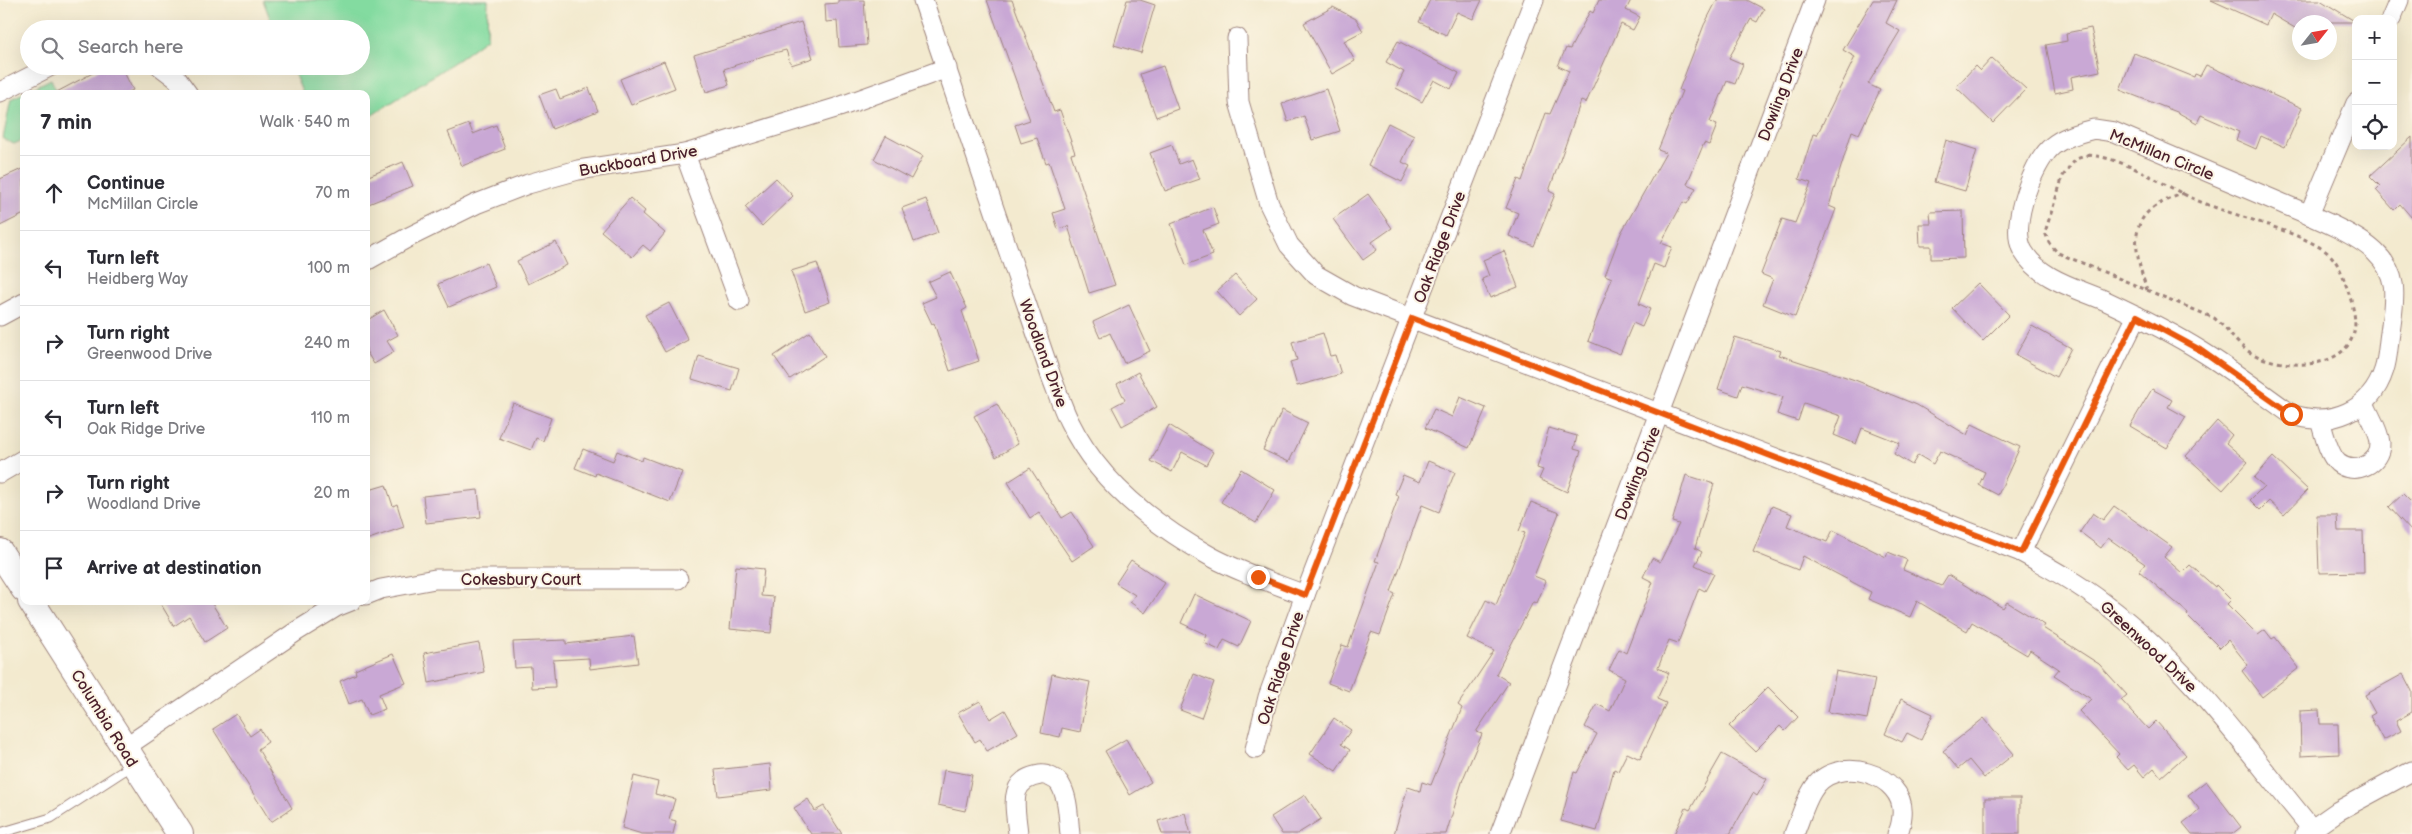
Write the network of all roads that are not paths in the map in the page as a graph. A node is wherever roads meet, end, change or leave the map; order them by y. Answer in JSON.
{"nodes":[{"id":1,"x":923,"y":0,"type":"edge"},
{"id":2,"x":1534,"y":0,"type":"edge"},
{"id":3,"x":1815,"y":0,"type":"edge"},
{"id":4,"x":2399,"y":0,"type":"edge"},
{"id":5,"x":2393,"y":15,"type":"edge"},
{"id":6,"x":1238,"y":38,"type":"dead end"},
{"id":7,"x":947,"y":68,"type":"junction"},
{"id":8,"x":33,"y":75,"type":"edge"},
{"id":9,"x":172,"y":75,"type":"edge"},
{"id":10,"x":185,"y":90,"type":"edge"},
{"id":11,"x":0,"y":92,"type":"edge"},
{"id":12,"x":2355,"y":105,"type":"edge"},
{"id":13,"x":685,"y":154,"type":"junction"},
{"id":14,"x":2309,"y":215,"type":"junction"},
{"id":15,"x":370,"y":259,"type":"edge"},
{"id":16,"x":739,"y":301,"type":"dead end"},
{"id":17,"x":20,"y":305,"type":"edge"},
{"id":18,"x":0,"y":316,"type":"edge"},
{"id":19,"x":2137,"y":316,"type":"junction"},
{"id":20,"x":1412,"y":318,"type":"junction"},
{"id":21,"x":2364,"y":403,"type":"junction"},
{"id":22,"x":1660,"y":412,"type":"junction"},
{"id":23,"x":2320,"y":420,"type":"junction"},
{"id":24,"x":20,"y":461,"type":"edge"},
{"id":25,"x":0,"y":473,"type":"edge"},
{"id":26,"x":0,"y":552,"type":"edge"},
{"id":27,"x":2021,"y":552,"type":"junction"},
{"id":28,"x":678,"y":579,"type":"dead end"},
{"id":29,"x":20,"y":583,"type":"edge"},
{"id":30,"x":370,"y":594,"type":"edge"},
{"id":31,"x":1305,"y":595,"type":"junction"},
{"id":32,"x":34,"y":605,"type":"edge"},
{"id":33,"x":341,"y":605,"type":"edge"},
{"id":34,"x":1255,"y":749,"type":"dead end"},
{"id":35,"x":129,"y":756,"type":"junction"},
{"id":36,"x":2412,"y":771,"type":"edge"},
{"id":37,"x":2308,"y":831,"type":"edge"},
{"id":38,"x":0,"y":833,"type":"edge"},
{"id":39,"x":180,"y":834,"type":"edge"},
{"id":40,"x":1018,"y":834,"type":"edge"},
{"id":41,"x":1070,"y":834,"type":"edge"},
{"id":42,"x":1500,"y":834,"type":"edge"},
{"id":43,"x":1794,"y":834,"type":"edge"},
{"id":44,"x":1896,"y":834,"type":"edge"}],
"edges":[{"from":1,"to":7,"type":"street","name":"Woodland Drive"},
{"from":2,"to":20,"type":"street","name":"Oak Ridge Drive"},
{"from":3,"to":22,"type":"street","name":"Dowling Drive"},
{"from":4,"to":5,"type":"street"},
{"from":6,"to":20,"type":"street","name":"Greenwood Drive"},
{"from":7,"to":13,"type":"street","name":"Buckboard Drive"},
{"from":7,"to":31,"type":"street","name":"Woodland Drive"},
{"from":8,"to":11,"type":"street"},
{"from":9,"to":10,"type":"street"},
{"from":12,"to":14,"type":"street"},
{"from":13,"to":15,"type":"street","name":"Buckboard Drive"},
{"from":13,"to":16,"type":"street"},
{"from":14,"to":19,"type":"street","name":"McMillan Circle"},
{"from":14,"to":21,"type":"street","name":"McMillan Circle"},
{"from":17,"to":18,"type":"street"},
{"from":19,"to":23,"type":"street","name":"McMillan Circle"},
{"from":19,"to":27,"type":"street"},
{"from":20,"to":22,"type":"street","name":"Greenwood Drive"},
{"from":20,"to":31,"type":"street","name":"Oak Ridge Drive"},
{"from":21,"to":23,"type":"street","name":"McMillan Circle"},
{"from":21,"to":23,"type":"street"},
{"from":22,"to":27,"type":"street","name":"Greenwood Drive"},
{"from":22,"to":42,"type":"street","name":"Dowling Drive"},
{"from":24,"to":25,"type":"street"},
{"from":26,"to":29,"type":"main road"},
{"from":27,"to":37,"type":"street","name":"Greenwood Drive"},
{"from":28,"to":30,"type":"street","name":"Cokesbury Court"},
{"from":31,"to":34,"type":"street","name":"Oak Ridge Drive"},
{"from":32,"to":35,"type":"main road","name":"Columbia Road"},
{"from":33,"to":35,"type":"street"},
{"from":35,"to":38,"type":"lane"},
{"from":35,"to":39,"type":"main road","name":"Columbia Road"},
{"from":36,"to":37,"type":"street"},
{"from":40,"to":41,"type":"street"},
{"from":43,"to":44,"type":"street"}]}
